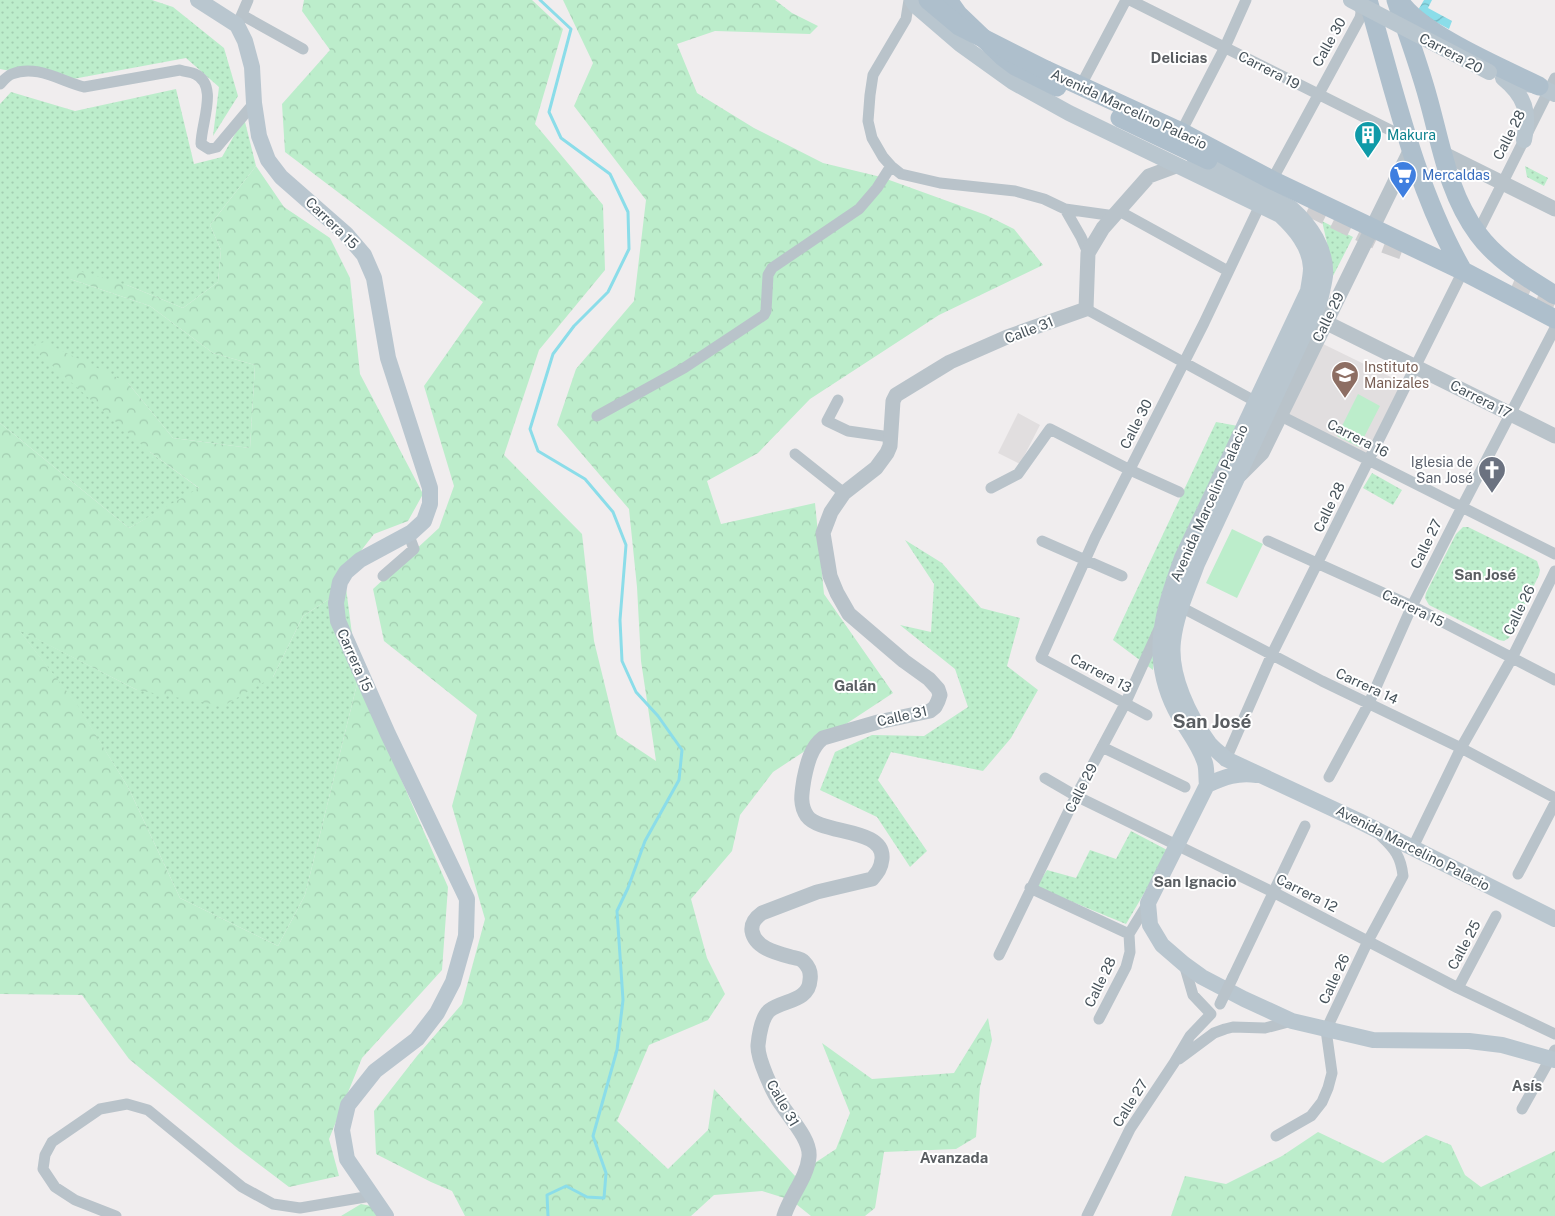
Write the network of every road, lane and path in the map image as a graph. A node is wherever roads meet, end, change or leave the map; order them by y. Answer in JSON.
{"nodes":[{"id":1,"x":198,"y":0,"type":"edge"},
{"id":2,"x":248,"y":0,"type":"edge"},
{"id":3,"x":911,"y":0,"type":"edge"},
{"id":4,"x":928,"y":0,"type":"edge"},
{"id":5,"x":948,"y":0,"type":"edge"},
{"id":6,"x":1126,"y":0,"type":"edge"},
{"id":7,"x":1130,"y":0,"type":"edge"},
{"id":8,"x":1246,"y":0,"type":"edge"},
{"id":9,"x":1353,"y":0,"type":"edge"},
{"id":10,"x":1368,"y":0,"type":"edge"},
{"id":11,"x":1397,"y":0,"type":"edge"},
{"id":12,"x":240,"y":20,"type":"junction"},
{"id":13,"x":1225,"y":47,"type":"junction"},
{"id":14,"x":303,"y":49,"type":"dead end"},
{"id":15,"x":1496,"y":75,"type":"junction"},
{"id":16,"x":0,"y":84,"type":"edge"},
{"id":17,"x":1080,"y":87,"type":"junction"},
{"id":18,"x":1549,"y":87,"type":"edge"},
{"id":19,"x":1318,"y":94,"type":"junction"},
{"id":20,"x":254,"y":103,"type":"junction"},
{"id":21,"x":1130,"y":124,"type":"junction"},
{"id":22,"x":1180,"y":132,"type":"junction"},
{"id":23,"x":1524,"y":140,"type":"junction"},
{"id":24,"x":1409,"y":144,"type":"junction"},
{"id":25,"x":1146,"y":151,"type":"junction"},
{"id":26,"x":1442,"y":153,"type":"junction"},
{"id":27,"x":891,"y":166,"type":"junction"},
{"id":28,"x":1176,"y":166,"type":"junction"},
{"id":29,"x":1149,"y":176,"type":"junction"},
{"id":30,"x":1272,"y":180,"type":"junction"},
{"id":31,"x":1502,"y":182,"type":"junction"},
{"id":32,"x":1260,"y":205,"type":"junction"},
{"id":33,"x":1308,"y":207,"type":"tunnel mouth"},
{"id":34,"x":1065,"y":209,"type":"junction"},
{"id":35,"x":1555,"y":209,"type":"edge"},
{"id":36,"x":1117,"y":213,"type":"junction"},
{"id":37,"x":1371,"y":228,"type":"junction"},
{"id":38,"x":1478,"y":234,"type":"junction"},
{"id":39,"x":1088,"y":253,"type":"junction"},
{"id":40,"x":1228,"y":271,"type":"junction"},
{"id":41,"x":1463,"y":271,"type":"junction"},
{"id":42,"x":1555,"y":307,"type":"edge"},
{"id":43,"x":1086,"y":309,"type":"junction"},
{"id":44,"x":1325,"y":322,"type":"junction"},
{"id":45,"x":1555,"y":328,"type":"edge"},
{"id":46,"x":1184,"y":362,"type":"junction"},
{"id":47,"x":1415,"y":366,"type":"junction"},
{"id":48,"x":838,"y":400,"type":"dead end"},
{"id":49,"x":1268,"y":409,"type":"junction"},
{"id":50,"x":1510,"y":414,"type":"junction"},
{"id":51,"x":597,"y":416,"type":"dead end"},
{"id":52,"x":1555,"y":436,"type":"edge"},
{"id":53,"x":890,"y":437,"type":"junction"},
{"id":54,"x":795,"y":454,"type":"dead end"},
{"id":55,"x":1369,"y":461,"type":"junction"},
{"id":56,"x":1130,"y":470,"type":"junction"},
{"id":57,"x":991,"y":488,"type":"dead end"},
{"id":58,"x":1179,"y":492,"type":"dead end"},
{"id":59,"x":844,"y":493,"type":"junction"},
{"id":60,"x":1462,"y":507,"type":"junction"},
{"id":61,"x":408,"y":533,"type":"junction"},
{"id":62,"x":1042,"y":541,"type":"dead end"},
{"id":63,"x":1268,"y":541,"type":"dead end"},
{"id":64,"x":1555,"y":554,"type":"edge"},
{"id":65,"x":1086,"y":561,"type":"junction"},
{"id":66,"x":1318,"y":563,"type":"junction"},
{"id":67,"x":1555,"y":571,"type":"edge"},
{"id":68,"x":384,"y":576,"type":"dead end"},
{"id":69,"x":1122,"y":576,"type":"dead end"},
{"id":70,"x":1174,"y":603,"type":"junction"},
{"id":71,"x":1412,"y":606,"type":"junction"},
{"id":72,"x":1162,"y":620,"type":"junction"},
{"id":73,"x":1272,"y":654,"type":"junction"},
{"id":74,"x":1040,"y":658,"type":"joint"},
{"id":75,"x":1512,"y":658,"type":"junction"},
{"id":76,"x":1555,"y":680,"type":"edge"},
{"id":77,"x":1369,"y":703,"type":"junction"},
{"id":78,"x":1125,"y":704,"type":"junction"},
{"id":79,"x":1148,"y":715,"type":"dead end"},
{"id":80,"x":1102,"y":747,"type":"junction"},
{"id":81,"x":1461,"y":748,"type":"junction"},
{"id":82,"x":1226,"y":759,"type":"junction"},
{"id":83,"x":1266,"y":776,"type":"junction"},
{"id":84,"x":1329,"y":777,"type":"dead end"},
{"id":85,"x":1044,"y":778,"type":"dead end"},
{"id":86,"x":1207,"y":785,"type":"junction"},
{"id":87,"x":1185,"y":787,"type":"dead end"},
{"id":88,"x":1076,"y":796,"type":"junction"},
{"id":89,"x":1555,"y":798,"type":"edge"},
{"id":90,"x":1555,"y":803,"type":"edge"},
{"id":91,"x":1305,"y":826,"type":"dead end"},
{"id":92,"x":1372,"y":827,"type":"junction"},
{"id":93,"x":1176,"y":844,"type":"junction"},
{"id":94,"x":1413,"y":847,"type":"junction"},
{"id":95,"x":1518,"y":874,"type":"dead end"},
{"id":96,"x":1030,"y":888,"type":"junction"},
{"id":97,"x":1273,"y":892,"type":"junction"},
{"id":98,"x":1148,"y":903,"type":"junction"},
{"id":99,"x":1496,"y":916,"type":"dead end"},
{"id":100,"x":1555,"y":919,"type":"edge"},
{"id":101,"x":1129,"y":934,"type":"junction"},
{"id":102,"x":1368,"y":941,"type":"junction"},
{"id":103,"x":999,"y":955,"type":"dead end"},
{"id":104,"x":1184,"y":964,"type":"junction"},
{"id":105,"x":1458,"y":988,"type":"junction"},
{"id":106,"x":1220,"y":1004,"type":"dead end"},
{"id":107,"x":1099,"y":1019,"type":"dead end"},
{"id":108,"x":1292,"y":1021,"type":"junction"},
{"id":109,"x":1326,"y":1030,"type":"junction"},
{"id":110,"x":1555,"y":1034,"type":"edge"},
{"id":111,"x":1553,"y":1056,"type":"edge"},
{"id":112,"x":1174,"y":1063,"type":"junction"},
{"id":113,"x":1522,"y":1109,"type":"dead end"},
{"id":114,"x":1276,"y":1136,"type":"dead end"},
{"id":115,"x":371,"y":1196,"type":"junction"},
{"id":116,"x":116,"y":1216,"type":"edge"},
{"id":117,"x":386,"y":1216,"type":"edge"},
{"id":118,"x":784,"y":1216,"type":"edge"},
{"id":119,"x":1087,"y":1216,"type":"edge"}],
"edges":[{"from":1,"to":12,"type":"main road"},
{"from":2,"to":12,"type":"street"},
{"from":3,"to":25,"type":"main road","name":"Avenida Marcelino Palacio"},
{"from":3,"to":27,"type":"street"},
{"from":4,"to":17,"type":"main road","name":"Avenida Marcelino Palacio","bridge":true},
{"from":5,"to":21,"type":"main road","name":"Avenida Marcelino Palacio"},
{"from":6,"to":17,"type":"street"},
{"from":7,"to":13,"type":"street","name":"Carrera 19"},
{"from":8,"to":13,"type":"street"},
{"from":9,"to":15,"type":"main road","name":"Carrera 20","bridge":true},
{"from":9,"to":19,"type":"street","name":"Calle 30"},
{"from":10,"to":24,"type":"main road"},
{"from":11,"to":18,"type":"main road"},
{"from":11,"to":26,"type":"main road"},
{"from":12,"to":14,"type":"street"},
{"from":12,"to":20,"type":"main road","name":"Carrera 15"},
{"from":13,"to":19,"type":"street","name":"Carrera 19"},
{"from":13,"to":22,"type":"street"},
{"from":15,"to":18,"type":"main road","name":"Carrera 20"},
{"from":15,"to":23,"type":"main road"},
{"from":16,"to":20,"type":"street"},
{"from":17,"to":22,"type":"main road","name":"Avenida Marcelino Palacio"},
{"from":18,"to":23,"type":"street","name":"Calle 28"},
{"from":19,"to":24,"type":"street","name":"Carrera 19"},
{"from":19,"to":30,"type":"street","name":"Calle 30"},
{"from":20,"to":61,"type":"main road","name":"Carrera 15"},
{"from":21,"to":25,"type":"street"},
{"from":21,"to":33,"type":"main road","name":"Avenida Marcelino Palacio"},
{"from":21,"to":49,"type":"main road","name":"Avenida Marcelino Palacio"},
{"from":22,"to":30,"type":"main road","name":"Avenida Marcelino Palacio"},
{"from":23,"to":31,"type":"street","name":"Calle 28"},
{"from":24,"to":37,"type":"street","name":"Calle 29"},
{"from":24,"to":41,"type":"main road"},
{"from":25,"to":28,"type":"main road","name":"Avenida Marcelino Palacio"},
{"from":25,"to":29,"type":"street"},
{"from":26,"to":31,"type":"street"},
{"from":26,"to":38,"type":"main road"},
{"from":27,"to":34,"type":"street"},
{"from":27,"to":51,"type":"street"},
{"from":28,"to":29,"type":"street"},
{"from":28,"to":32,"type":"main road","name":"Avenida Marcelino Palacio"},
{"from":29,"to":36,"type":"street"},
{"from":30,"to":37,"type":"main road","name":"Avenida Marcelino Palacio"},
{"from":31,"to":35,"type":"street"},
{"from":31,"to":38,"type":"street","name":"Calle 28"},
{"from":32,"to":40,"type":"street","name":"Calle 30"},
{"from":32,"to":49,"type":"main road","name":"Avenida Marcelino Palacio"},
{"from":34,"to":36,"type":"street"},
{"from":34,"to":39,"type":"street"},
{"from":36,"to":39,"type":"street"},
{"from":36,"to":40,"type":"street"},
{"from":37,"to":41,"type":"main road","name":"Avenida Marcelino Palacio"},
{"from":37,"to":44,"type":"street","name":"Calle 29"},
{"from":38,"to":42,"type":"main road"},
{"from":39,"to":43,"type":"street"},
{"from":40,"to":46,"type":"street","name":"Calle 30"},
{"from":41,"to":42,"type":"main road","name":"Avenida Marcelino Palacio"},
{"from":41,"to":47,"type":"street","name":"Calle 28"},
{"from":43,"to":46,"type":"street","name":"Carrera 16"},
{"from":43,"to":53,"type":"street","name":"Calle 31"},
{"from":44,"to":47,"type":"street","name":"Carrera 17"},
{"from":44,"to":49,"type":"street","name":"Calle 29"},
{"from":45,"to":50,"type":"street","name":"Calle 27"},
{"from":46,"to":49,"type":"street","name":"Carrera 16"},
{"from":46,"to":56,"type":"street","name":"Calle 30"},
{"from":47,"to":50,"type":"street","name":"Carrera 17"},
{"from":47,"to":55,"type":"street","name":"Calle 28"},
{"from":48,"to":53,"type":"street"},
{"from":49,"to":55,"type":"street","name":"Carrera 16"},
{"from":49,"to":70,"type":"main road","name":"Avenida Marcelino Palacio"},
{"from":49,"to":70,"type":"main road","name":"Avenida Marcelino Palacio"},
{"from":50,"to":52,"type":"street","name":"Carrera 17"},
{"from":50,"to":60,"type":"street","name":"Calle 27"},
{"from":53,"to":59,"type":"street","name":"Calle 31"},
{"from":54,"to":59,"type":"street"},
{"from":55,"to":60,"type":"street","name":"Carrera 16"},
{"from":55,"to":66,"type":"street","name":"Calle 28"},
{"from":56,"to":57,"type":"street"},
{"from":56,"to":58,"type":"street"},
{"from":56,"to":65,"type":"street","name":"Calle 30"},
{"from":59,"to":118,"type":"street","name":"Calle 31"},
{"from":60,"to":64,"type":"street","name":"Carrera 16"},
{"from":60,"to":71,"type":"street","name":"Calle 27"},
{"from":61,"to":68,"type":"street"},
{"from":61,"to":115,"type":"main road","name":"Carrera 15"},
{"from":62,"to":65,"type":"street"},
{"from":63,"to":66,"type":"street","name":"Carrera 15"},
{"from":65,"to":69,"type":"street"},
{"from":65,"to":74,"type":"street","name":"Calle 30"},
{"from":66,"to":71,"type":"street","name":"Carrera 15"},
{"from":66,"to":73,"type":"street","name":"Calle 28"},
{"from":67,"to":75,"type":"street","name":"Calle 26"},
{"from":70,"to":72,"type":"main road","name":"Avenida Marcelino Palacio"},
{"from":70,"to":73,"type":"street","name":"Carrera 14"},
{"from":70,"to":82,"type":"main road","name":"Avenida Marcelino Palacio"},
{"from":71,"to":75,"type":"street","name":"Carrera 15"},
{"from":71,"to":77,"type":"street","name":"Calle 27"},
{"from":72,"to":78,"type":"street","name":"Calle 29"},
{"from":72,"to":86,"type":"main road","name":"Avenida Marcelino Palacio"},
{"from":73,"to":77,"type":"street","name":"Carrera 14"},
{"from":73,"to":82,"type":"street","name":"Calle 28"},
{"from":74,"to":78,"type":"street","name":"Carrera 13"},
{"from":75,"to":76,"type":"street","name":"Carrera 15"},
{"from":75,"to":81,"type":"street","name":"Calle 26"},
{"from":77,"to":81,"type":"street","name":"Carrera 14"},
{"from":77,"to":84,"type":"street","name":"Calle 27"},
{"from":78,"to":79,"type":"street","name":"Carrera 13"},
{"from":78,"to":80,"type":"street","name":"Calle 29"},
{"from":80,"to":87,"type":"street"},
{"from":80,"to":88,"type":"street","name":"Calle 29"},
{"from":81,"to":89,"type":"street","name":"Carrera 14"},
{"from":81,"to":94,"type":"street","name":"Calle 26"},
{"from":82,"to":83,"type":"main road","name":"Avenida Marcelino Palacio"},
{"from":83,"to":86,"type":"main road"},
{"from":83,"to":92,"type":"main road","name":"Avenida Marcelino Palacio"},
{"from":85,"to":88,"type":"street","name":"Carrera 12"},
{"from":86,"to":93,"type":"main road"},
{"from":88,"to":93,"type":"street","name":"Carrera 12"},
{"from":88,"to":96,"type":"street","name":"Calle 29"},
{"from":90,"to":95,"type":"street"},
{"from":91,"to":97,"type":"street"},
{"from":92,"to":94,"type":"main road","name":"Avenida Marcelino Palacio"},
{"from":92,"to":102,"type":"street","name":"Calle 26"},
{"from":93,"to":97,"type":"street","name":"Carrera 12"},
{"from":93,"to":98,"type":"main road"},
{"from":94,"to":100,"type":"main road","name":"Avenida Marcelino Palacio"},
{"from":96,"to":101,"type":"street"},
{"from":96,"to":103,"type":"street","name":"Calle 29"},
{"from":97,"to":102,"type":"street","name":"Carrera 12"},
{"from":97,"to":106,"type":"street","bridge":true},
{"from":98,"to":101,"type":"street","name":"Calle 28"},
{"from":98,"to":104,"type":"main road"},
{"from":99,"to":105,"type":"street","name":"Calle 25"},
{"from":101,"to":107,"type":"street","name":"Calle 28"},
{"from":102,"to":105,"type":"street","name":"Carrera 12"},
{"from":102,"to":109,"type":"street","name":"Calle 26"},
{"from":104,"to":108,"type":"main road"},
{"from":104,"to":112,"type":"street","name":"Calle 27"},
{"from":105,"to":110,"type":"street","name":"Carrera 12"},
{"from":108,"to":109,"type":"main road"},
{"from":108,"to":112,"type":"street"},
{"from":109,"to":111,"type":"main road"},
{"from":109,"to":114,"type":"street"},
{"from":111,"to":113,"type":"street"},
{"from":112,"to":119,"type":"street","name":"Calle 27"},
{"from":115,"to":116,"type":"street"},
{"from":115,"to":117,"type":"main road","name":"Carrera 15"}]}
